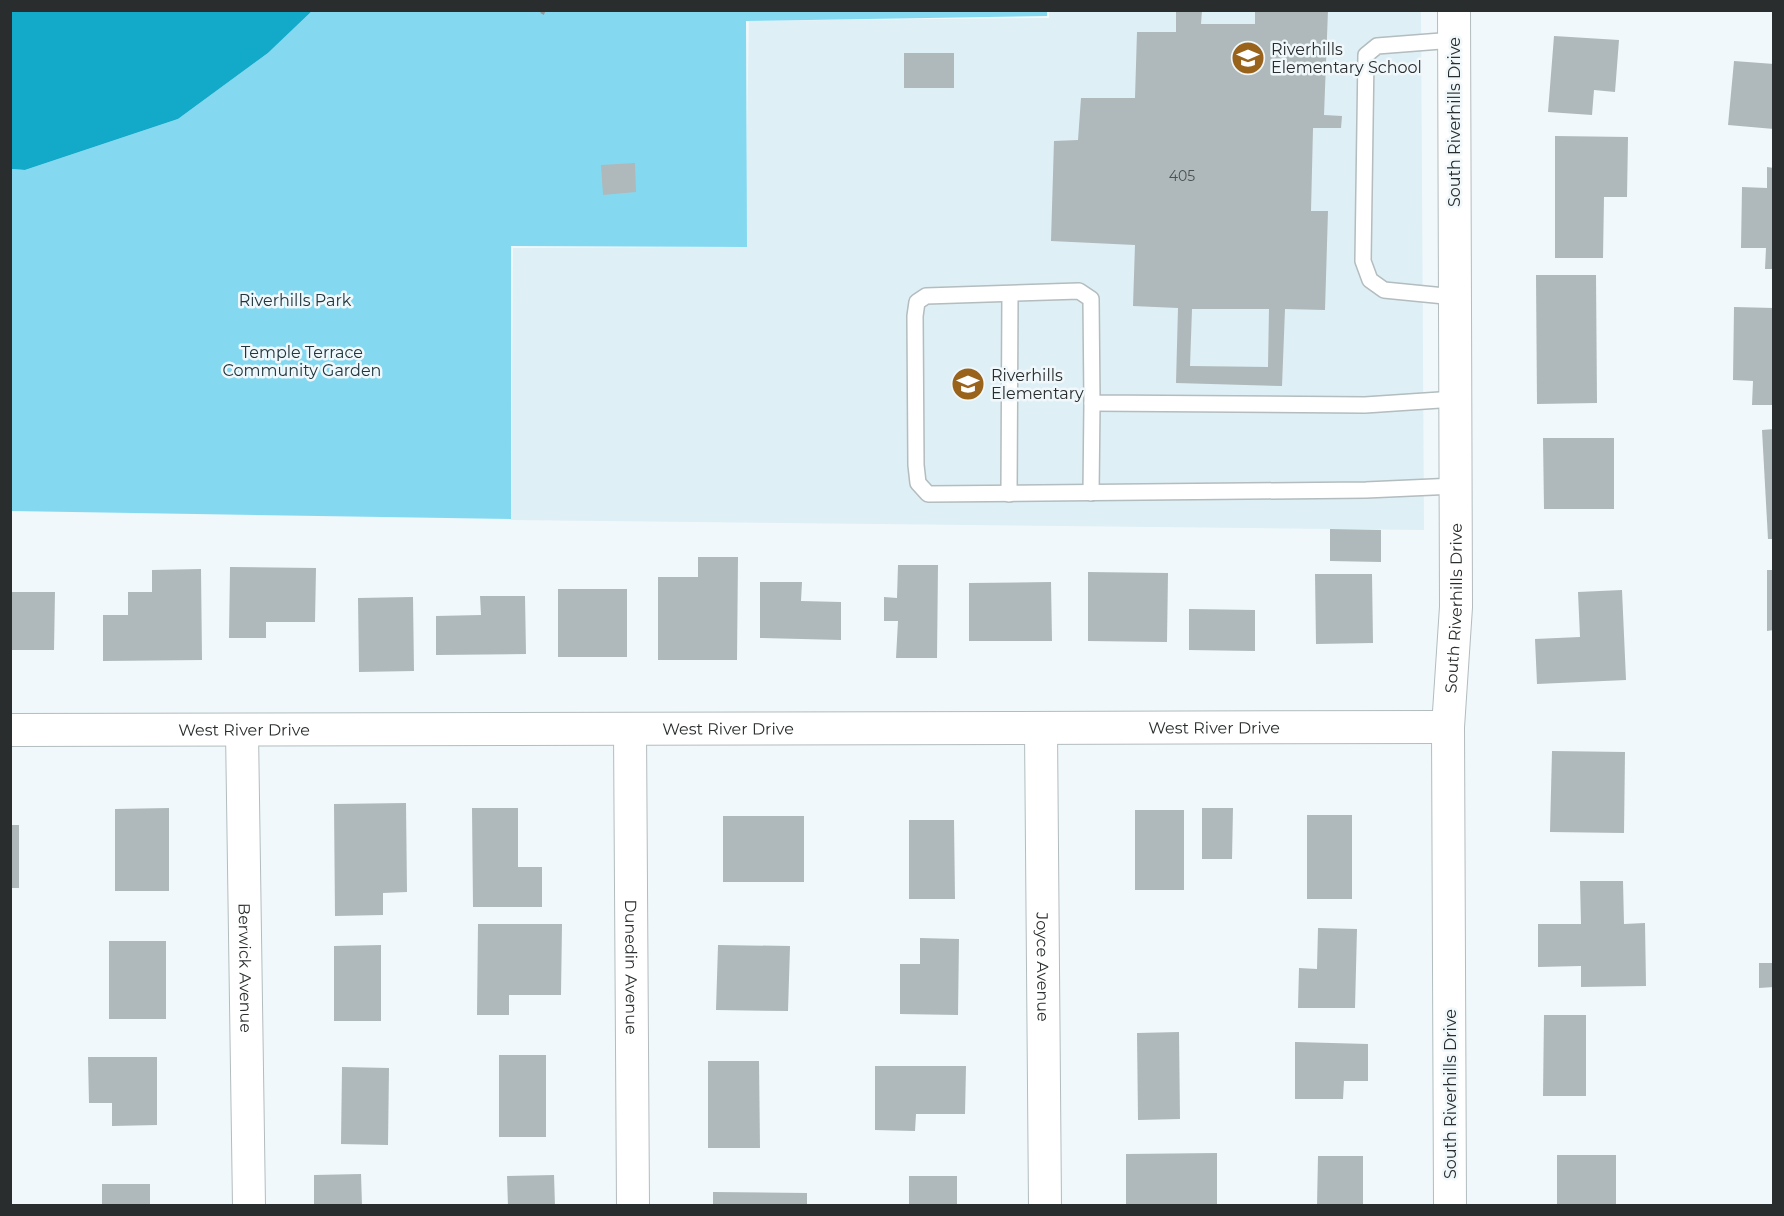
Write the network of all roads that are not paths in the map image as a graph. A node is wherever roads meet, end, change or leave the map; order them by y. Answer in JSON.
{"nodes":[{"id":1,"x":1454,"y":26,"type":"edge"},
{"id":2,"x":1011,"y":294,"type":"junction"},
{"id":3,"x":1455,"y":297,"type":"junction"},
{"id":4,"x":1455,"y":399,"type":"junction"},
{"id":5,"x":1092,"y":403,"type":"junction"},
{"id":6,"x":1455,"y":486,"type":"junction"},
{"id":7,"x":1091,"y":493,"type":"junction"},
{"id":8,"x":1009,"y":494,"type":"junction"},
{"id":9,"x":1448,"y":727,"type":"junction"},
{"id":10,"x":630,"y":729,"type":"junction"},
{"id":11,"x":1041,"y":729,"type":"junction"},
{"id":12,"x":10,"y":730,"type":"edge"},
{"id":13,"x":242,"y":731,"type":"junction"},
{"id":14,"x":249,"y":1206,"type":"edge"},
{"id":15,"x":633,"y":1206,"type":"edge"},
{"id":16,"x":1045,"y":1206,"type":"edge"},
{"id":17,"x":1450,"y":1206,"type":"edge"}],
"edges":[{"from":1,"to":3,"type":"street","name":"South Riverhills Drive"},
{"from":1,"to":3,"type":"lane"},
{"from":2,"to":5,"type":"lane"},
{"from":2,"to":8,"type":"lane"},
{"from":2,"to":8,"type":"lane"},
{"from":3,"to":4,"type":"street","name":"South Riverhills Drive"},
{"from":4,"to":5,"type":"lane"},
{"from":4,"to":6,"type":"street","name":"South Riverhills Drive"},
{"from":5,"to":7,"type":"lane"},
{"from":6,"to":7,"type":"lane"},
{"from":6,"to":9,"type":"street","name":"South Riverhills Drive"},
{"from":7,"to":8,"type":"lane"},
{"from":9,"to":11,"type":"street","name":"West River Drive"},
{"from":9,"to":17,"type":"street","name":"South Riverhills Drive"},
{"from":10,"to":11,"type":"street","name":"West River Drive"},
{"from":10,"to":13,"type":"street","name":"West River Drive"},
{"from":10,"to":15,"type":"street","name":"Dunedin Avenue"},
{"from":11,"to":16,"type":"street","name":"Joyce Avenue"},
{"from":12,"to":13,"type":"street","name":"West River Drive"},
{"from":13,"to":14,"type":"street","name":"Berwick Avenue"}]}
